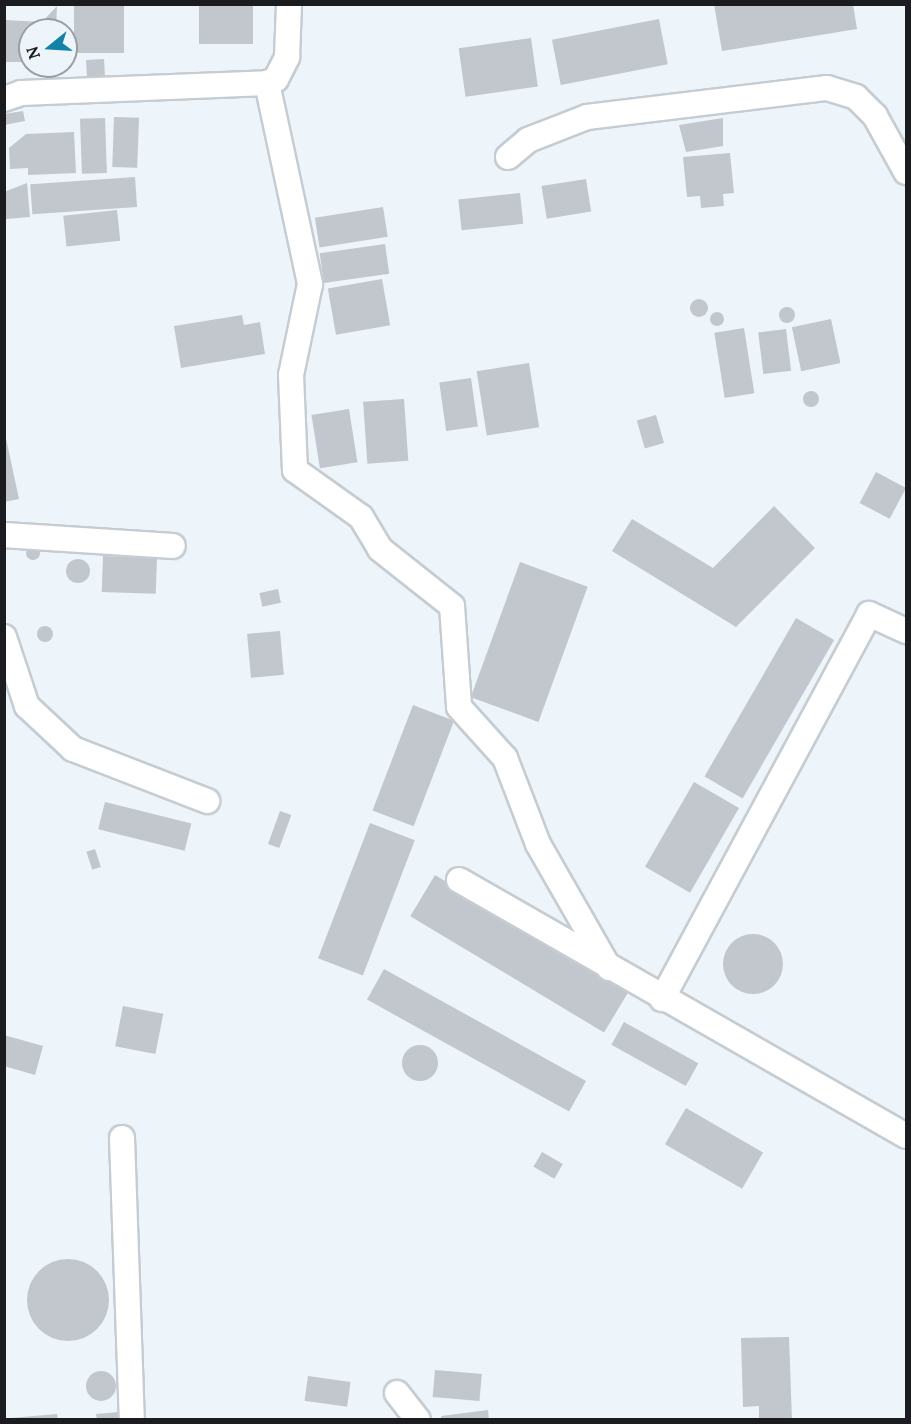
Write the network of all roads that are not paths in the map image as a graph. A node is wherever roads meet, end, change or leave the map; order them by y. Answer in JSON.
{"nodes":[{"id":1,"x":289,"y":4,"type":"edge"},
{"id":2,"x":267,"y":83,"type":"junction"},
{"id":3,"x":4,"y":99,"type":"edge"},
{"id":4,"x":508,"y":157,"type":"dead end"},
{"id":5,"x":906,"y":172,"type":"edge"},
{"id":6,"x":4,"y":535,"type":"edge"},
{"id":7,"x":172,"y":546,"type":"dead end"},
{"id":8,"x":906,"y":631,"type":"edge"},
{"id":9,"x":4,"y":637,"type":"edge"},
{"id":10,"x":207,"y":801,"type":"dead end"},
{"id":11,"x":459,"y":880,"type":"dead end"},
{"id":12,"x":609,"y":968,"type":"junction"},
{"id":13,"x":662,"y":999,"type":"junction"},
{"id":14,"x":906,"y":1136,"type":"edge"},
{"id":15,"x":122,"y":1138,"type":"dead end"},
{"id":16,"x":397,"y":1394,"type":"dead end"},
{"id":17,"x":132,"y":1419,"type":"edge"},
{"id":18,"x":418,"y":1419,"type":"edge"}],
"edges":[{"from":1,"to":2,"type":"street"},
{"from":2,"to":3,"type":"street"},
{"from":2,"to":12,"type":"street"},
{"from":4,"to":5,"type":"street"},
{"from":6,"to":7,"type":"street"},
{"from":8,"to":13,"type":"street"},
{"from":9,"to":10,"type":"street"},
{"from":11,"to":12,"type":"street"},
{"from":12,"to":13,"type":"street"},
{"from":13,"to":14,"type":"street"},
{"from":15,"to":17,"type":"street"},
{"from":16,"to":18,"type":"street"}]}
